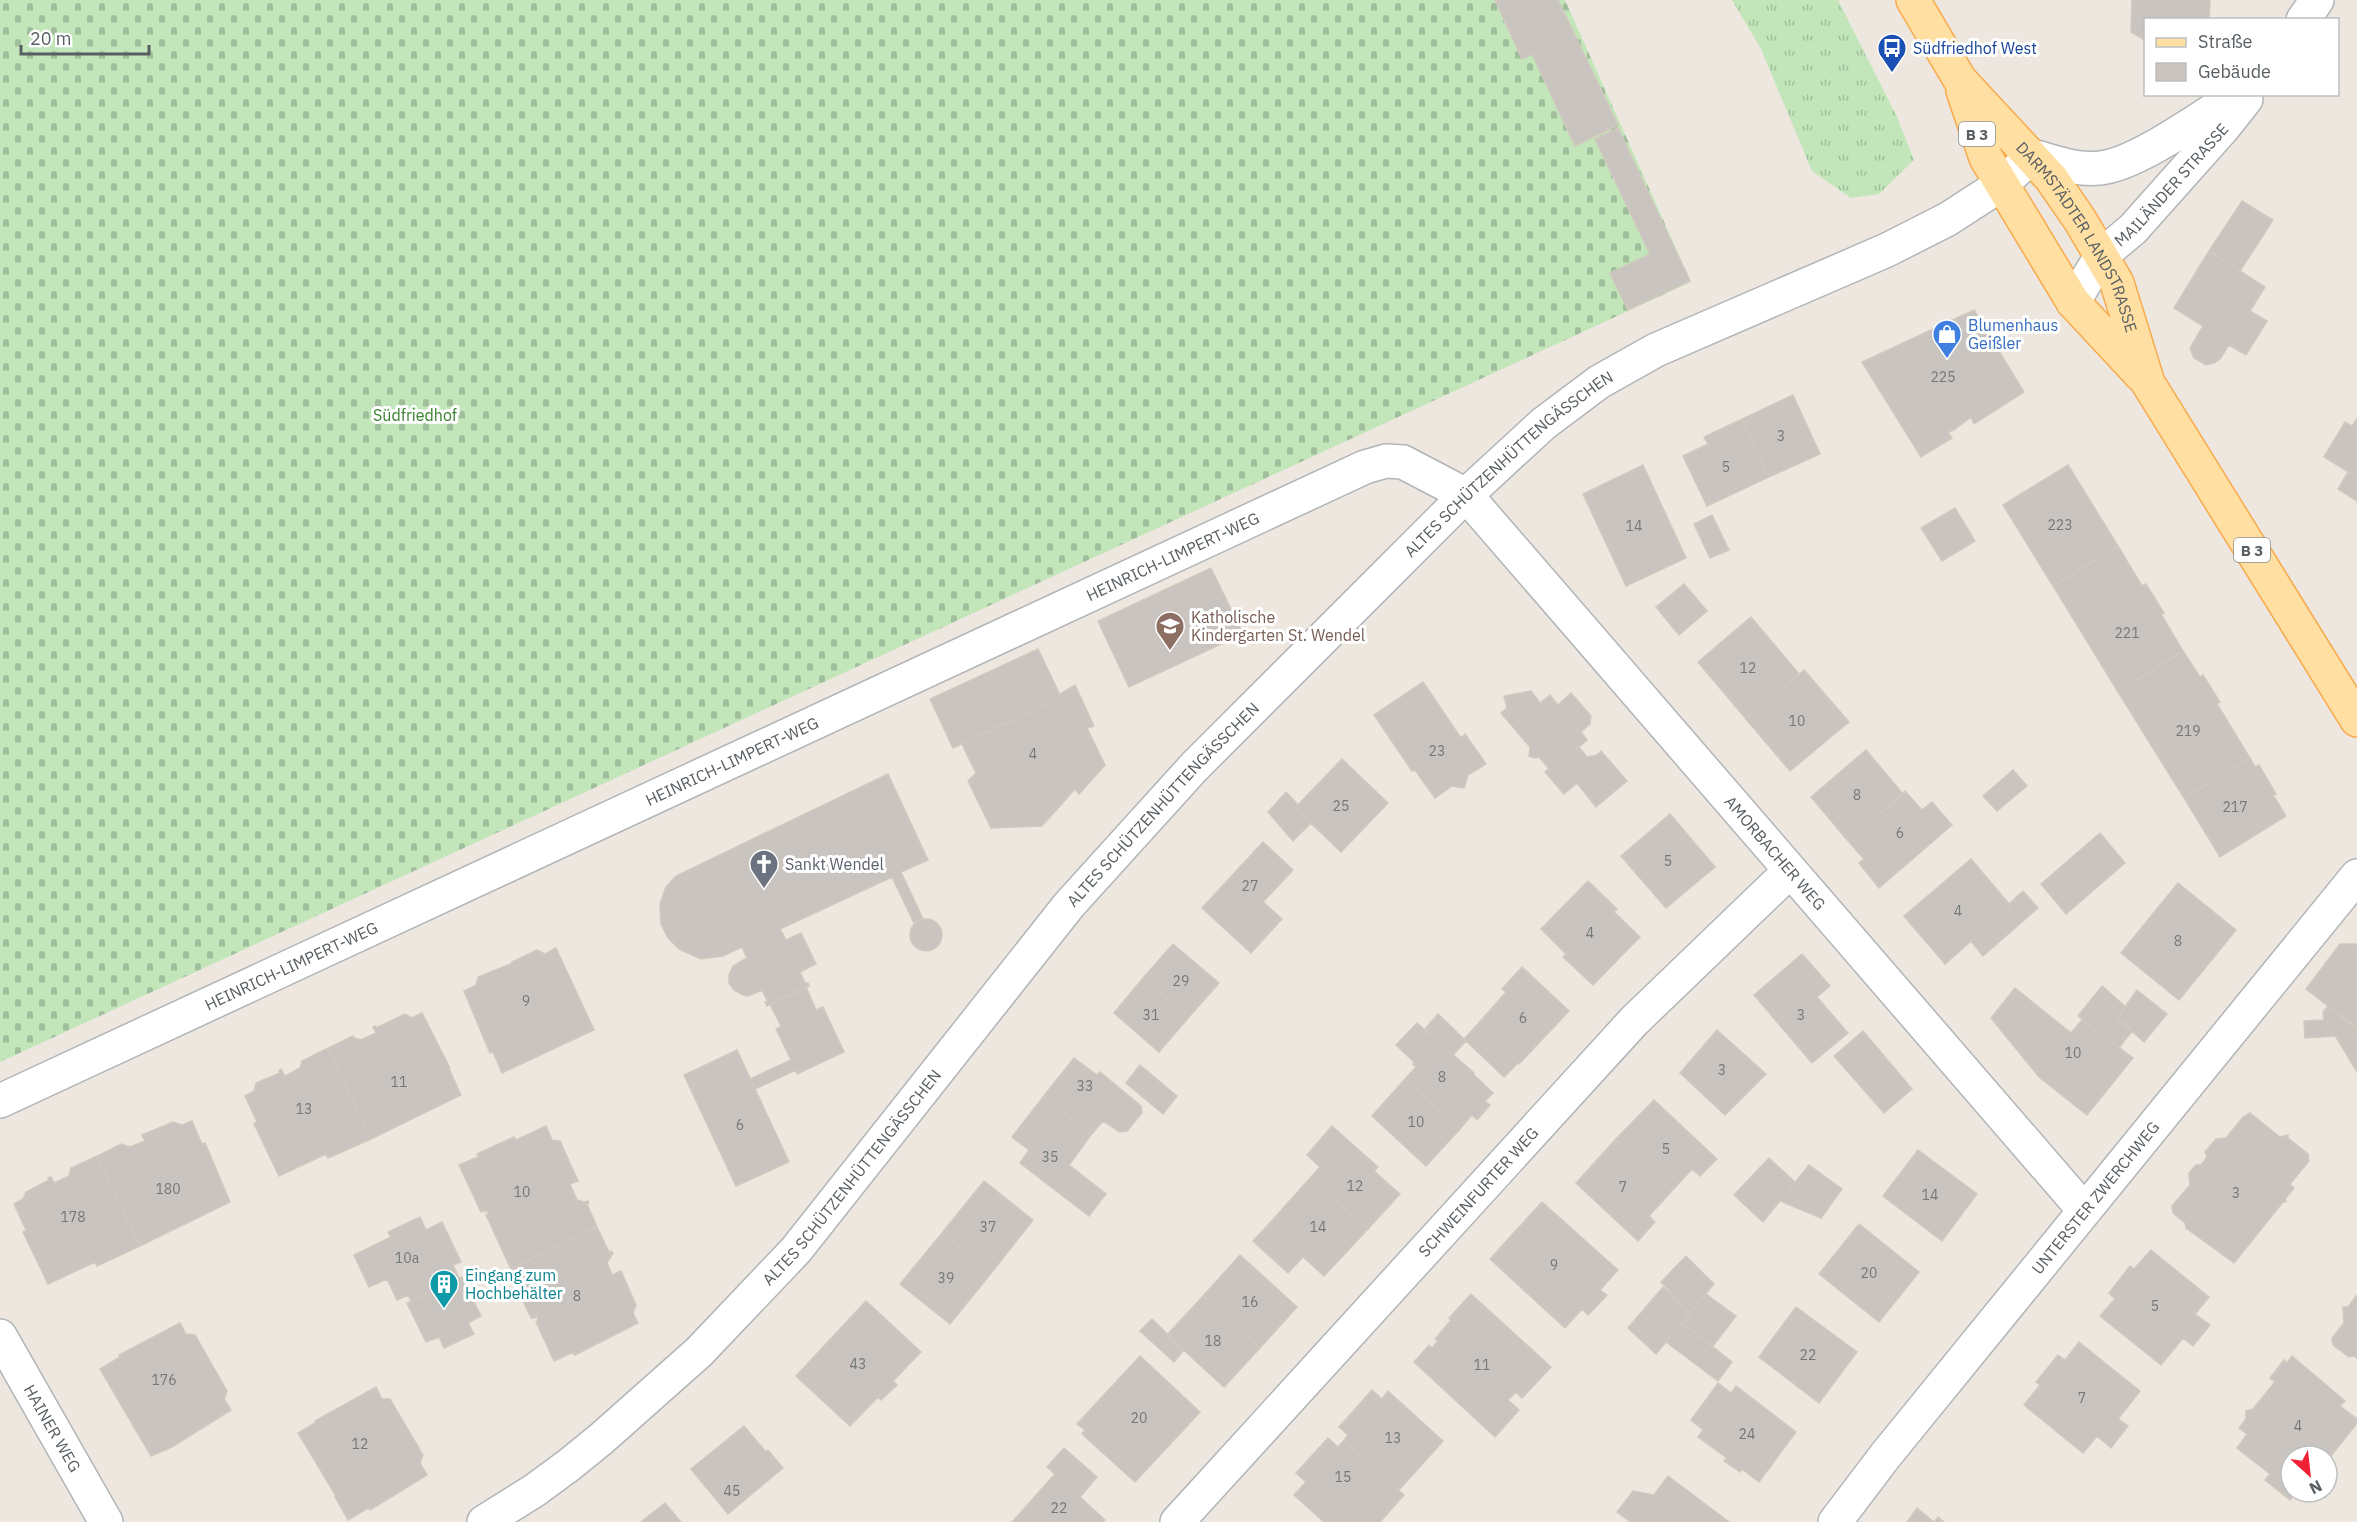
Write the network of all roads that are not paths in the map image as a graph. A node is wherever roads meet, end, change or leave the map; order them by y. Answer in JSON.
{"nodes":[{"id":1,"x":1913,"y":0,"type":"edge"},
{"id":2,"x":2317,"y":0,"type":"edge"},
{"id":3,"x":2304,"y":18,"type":"edge"},
{"id":4,"x":1960,"y":80,"type":"junction"},
{"id":5,"x":2235,"y":96,"type":"edge"},
{"id":6,"x":2247,"y":96,"type":"edge"},
{"id":7,"x":2032,"y":156,"type":"junction"},
{"id":8,"x":2002,"y":184,"type":"junction"},
{"id":9,"x":2102,"y":255,"type":"junction"},
{"id":10,"x":2073,"y":302,"type":"junction"},
{"id":11,"x":2146,"y":380,"type":"junction"},
{"id":12,"x":1466,"y":495,"type":"junction"},
{"id":13,"x":2357,"y":720,"type":"edge"},
{"id":14,"x":1790,"y":871,"type":"junction"},
{"id":15,"x":2357,"y":876,"type":"edge"},
{"id":16,"x":0,"y":1101,"type":"edge"},
{"id":17,"x":2084,"y":1210,"type":"junction"},
{"id":18,"x":0,"y":1336,"type":"edge"},
{"id":19,"x":106,"y":1522,"type":"edge"},
{"id":20,"x":484,"y":1522,"type":"edge"},
{"id":21,"x":1177,"y":1522,"type":"edge"},
{"id":22,"x":1835,"y":1522,"type":"edge"}],
"edges":[{"from":1,"to":4,"type":"main road","name":"DARMSTÄDTER LANDSTRASSE","number":"B 3"},
{"from":2,"to":3,"type":"street"},
{"from":4,"to":7,"type":"main road","name":"DARMSTÄDTER LANDSTRASSE","number":"B 3"},
{"from":4,"to":8,"type":"main road","name":"DARMSTÄDTER LANDSTRASSE","number":"B 3"},
{"from":5,"to":7,"type":"street","name":"MAILÄNDER STRASSE"},
{"from":6,"to":9,"type":"street","name":"MAILÄNDER STRASSE"},
{"from":7,"to":8,"type":"street"},
{"from":7,"to":9,"type":"main road","name":"DARMSTÄDTER LANDSTRASSE","number":"B 3"},
{"from":8,"to":10,"type":"main road","name":"DARMSTÄDTER LANDSTRASSE","number":"B 3"},
{"from":8,"to":12,"type":"street","name":"ALTES SCHÜTZENHÜTTENGÄSSCHEN"},
{"from":9,"to":10,"type":"street","name":"MAILÄNDER STRASSE"},
{"from":9,"to":11,"type":"main road","name":"DARMSTÄDTER LANDSTRASSE","number":"B 3"},
{"from":10,"to":11,"type":"main road","name":"DARMSTÄDTER LANDSTRASSE","number":"B 3"},
{"from":11,"to":13,"type":"main road","name":"DARMSTÄDTER LANDSTRASSE","number":"B 3"},
{"from":12,"to":14,"type":"street","name":"AMORBACHER WEG"},
{"from":12,"to":16,"type":"street","name":"HEINRICH-LIMPERT-WEG"},
{"from":12,"to":20,"type":"street","name":"ALTES SCHÜTZENHÜTTENGÄSSCHEN"},
{"from":14,"to":17,"type":"street","name":"AMORBACHER WEG"},
{"from":14,"to":21,"type":"street","name":"SCHWEINFURTER WEG"},
{"from":15,"to":17,"type":"street","name":"UNTERSTER ZWERCHWEG"},
{"from":17,"to":22,"type":"street","name":"UNTERSTER ZWERCHWEG"},
{"from":18,"to":19,"type":"street","name":"HAINER WEG"}]}
